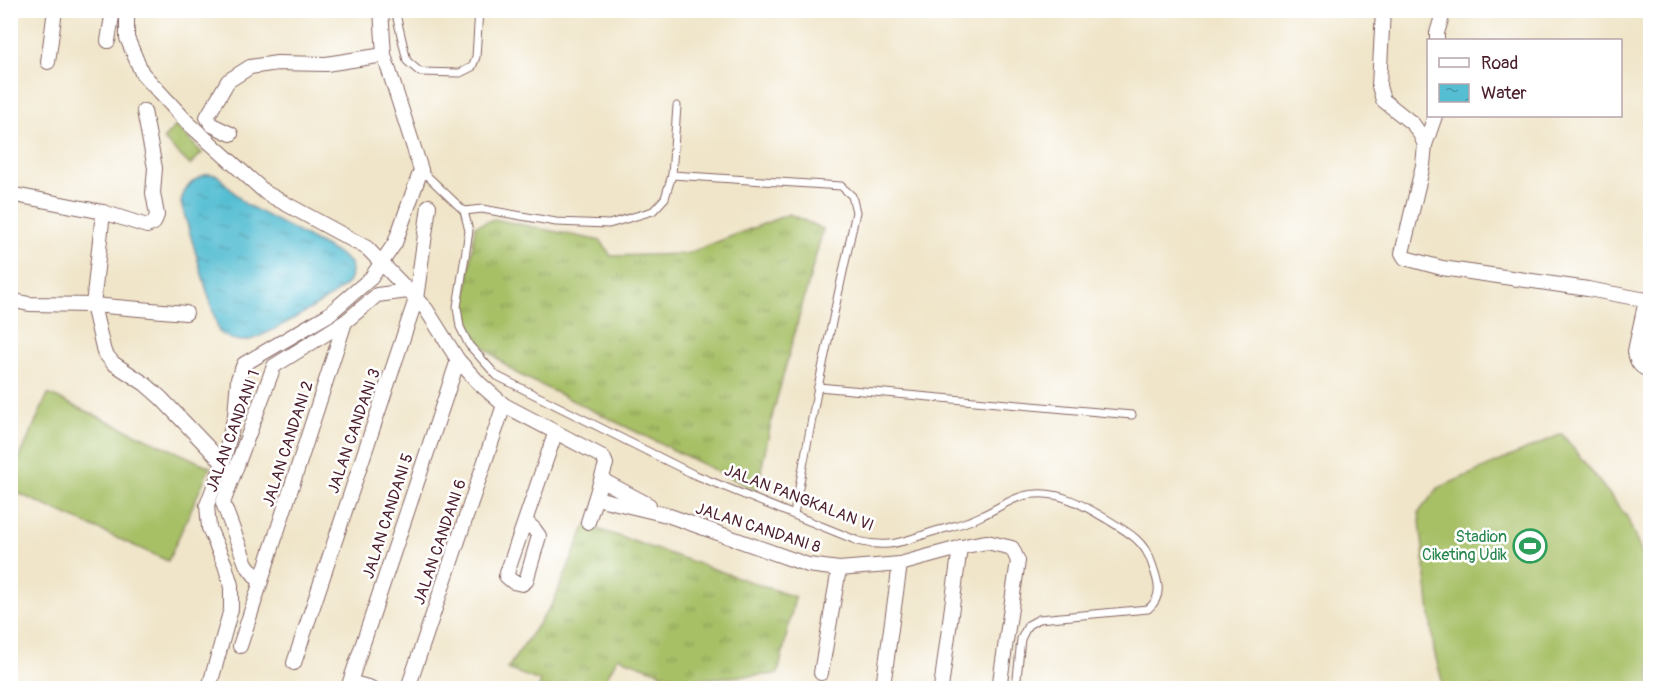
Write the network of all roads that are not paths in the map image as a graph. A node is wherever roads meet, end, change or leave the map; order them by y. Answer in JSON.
{"nodes":[{"id":1,"x":55,"y":10,"type":"edge"},
{"id":2,"x":113,"y":10,"type":"edge"},
{"id":3,"x":127,"y":10,"type":"edge"},
{"id":4,"x":381,"y":10,"type":"edge"},
{"id":5,"x":395,"y":10,"type":"edge"},
{"id":6,"x":479,"y":10,"type":"edge"},
{"id":7,"x":1383,"y":10,"type":"edge"},
{"id":8,"x":1444,"y":10,"type":"edge"},
{"id":9,"x":1437,"y":39,"type":"edge"},
{"id":10,"x":108,"y":41,"type":"dead end"},
{"id":11,"x":384,"y":55,"type":"junction"},
{"id":12,"x":48,"y":62,"type":"dead end"},
{"id":13,"x":677,"y":106,"type":"dead end"},
{"id":14,"x":144,"y":111,"type":"dead end"},
{"id":15,"x":1435,"y":117,"type":"edge"},
{"id":16,"x":231,"y":134,"type":"dead end"},
{"id":17,"x":1425,"y":145,"type":"junction"},
{"id":18,"x":421,"y":170,"type":"junction"},
{"id":19,"x":672,"y":175,"type":"junction"},
{"id":20,"x":10,"y":194,"type":"edge"},
{"id":21,"x":429,"y":206,"type":"dead end"},
{"id":22,"x":464,"y":211,"type":"junction"},
{"id":23,"x":103,"y":212,"type":"junction"},
{"id":24,"x":383,"y":263,"type":"junction"},
{"id":25,"x":412,"y":295,"type":"junction"},
{"id":26,"x":1648,"y":299,"type":"edge"},
{"id":27,"x":10,"y":300,"type":"edge"},
{"id":28,"x":93,"y":305,"type":"junction"},
{"id":29,"x":186,"y":313,"type":"dead end"},
{"id":30,"x":345,"y":322,"type":"junction"},
{"id":31,"x":458,"y":360,"type":"junction"},
{"id":32,"x":1650,"y":370,"type":"edge"},
{"id":33,"x":818,"y":387,"type":"junction"},
{"id":34,"x":504,"y":405,"type":"junction"},
{"id":35,"x":1132,"y":416,"type":"dead end"},
{"id":36,"x":555,"y":434,"type":"junction"},
{"id":37,"x":223,"y":463,"type":"junction"},
{"id":38,"x":602,"y":480,"type":"junction"},
{"id":39,"x":596,"y":498,"type":"junction"},
{"id":40,"x":794,"y":514,"type":"junction"},
{"id":41,"x":666,"y":515,"type":"junction"},
{"id":42,"x":525,"y":521,"type":"dead end"},
{"id":43,"x":588,"y":522,"type":"dead end"},
{"id":44,"x":960,"y":547,"type":"junction"},
{"id":45,"x":900,"y":564,"type":"junction"},
{"id":46,"x":839,"y":569,"type":"junction"},
{"id":47,"x":260,"y":582,"type":"junction"},
{"id":48,"x":240,"y":646,"type":"dead end"},
{"id":49,"x":294,"y":663,"type":"dead end"},
{"id":50,"x":820,"y":673,"type":"dead end"},
{"id":51,"x":883,"y":686,"type":"dead end"},
{"id":52,"x":208,"y":688,"type":"edge"},
{"id":53,"x":371,"y":688,"type":"edge"},
{"id":54,"x":408,"y":688,"type":"edge"},
{"id":55,"x":941,"y":688,"type":"edge"},
{"id":56,"x":999,"y":688,"type":"edge"},
{"id":57,"x":1016,"y":688,"type":"edge"}],
"edges":[{"from":1,"to":12,"type":"street"},
{"from":2,"to":10,"type":"street"},
{"from":3,"to":24,"type":"street"},
{"from":4,"to":11,"type":"street"},
{"from":5,"to":6,"type":"lane"},
{"from":7,"to":17,"type":"street"},
{"from":8,"to":9,"type":"street"},
{"from":11,"to":16,"type":"street"},
{"from":11,"to":18,"type":"street"},
{"from":13,"to":19,"type":"lane"},
{"from":14,"to":23,"type":"street"},
{"from":15,"to":17,"type":"street"},
{"from":17,"to":26,"type":"street"},
{"from":18,"to":22,"type":"lane"},
{"from":18,"to":24,"type":"street"},
{"from":19,"to":22,"type":"lane"},
{"from":19,"to":33,"type":"lane"},
{"from":20,"to":23,"type":"street"},
{"from":21,"to":25,"type":"street","name":"JALAN CANDANI 3"},
{"from":22,"to":40,"type":"lane","name":"JALAN PANGKALAN VI"},
{"from":23,"to":28,"type":"street"},
{"from":24,"to":25,"type":"street"},
{"from":24,"to":37,"type":"street"},
{"from":25,"to":30,"type":"street"},
{"from":25,"to":31,"type":"street"},
{"from":25,"to":49,"type":"street","name":"JALAN CANDANI 3"},
{"from":26,"to":32,"type":"street"},
{"from":27,"to":28,"type":"street"},
{"from":28,"to":29,"type":"street"},
{"from":28,"to":37,"type":"street"},
{"from":30,"to":47,"type":"street","name":"JALAN CANDANI 2"},
{"from":30,"to":47,"type":"street","name":"JALAN CANDANI 1"},
{"from":31,"to":34,"type":"street"},
{"from":31,"to":53,"type":"street","name":"JALAN CANDANI 5"},
{"from":33,"to":35,"type":"lane"},
{"from":33,"to":40,"type":"lane"},
{"from":34,"to":36,"type":"street"},
{"from":34,"to":54,"type":"street","name":"JALAN CANDANI 6"},
{"from":36,"to":38,"type":"street"},
{"from":36,"to":42,"type":"street"},
{"from":37,"to":52,"type":"street"},
{"from":38,"to":39,"type":"street"},
{"from":38,"to":41,"type":"street","name":"JALAN CANDANI 8"},
{"from":39,"to":41,"type":"street","name":"JALAN CANDANI 8"},
{"from":39,"to":43,"type":"street"},
{"from":40,"to":57,"type":"lane","name":"JALAN PANGKALAN VI"},
{"from":41,"to":46,"type":"street","name":"JALAN CANDANI 8"},
{"from":44,"to":45,"type":"street","name":"JALAN CANDANI 8"},
{"from":44,"to":55,"type":"street"},
{"from":44,"to":56,"type":"street","name":"JALAN CANDANI 8"},
{"from":45,"to":46,"type":"street","name":"JALAN CANDANI 8"},
{"from":45,"to":51,"type":"street"},
{"from":46,"to":50,"type":"street"},
{"from":47,"to":48,"type":"street","name":"JALAN CANDANI 2"}]}
